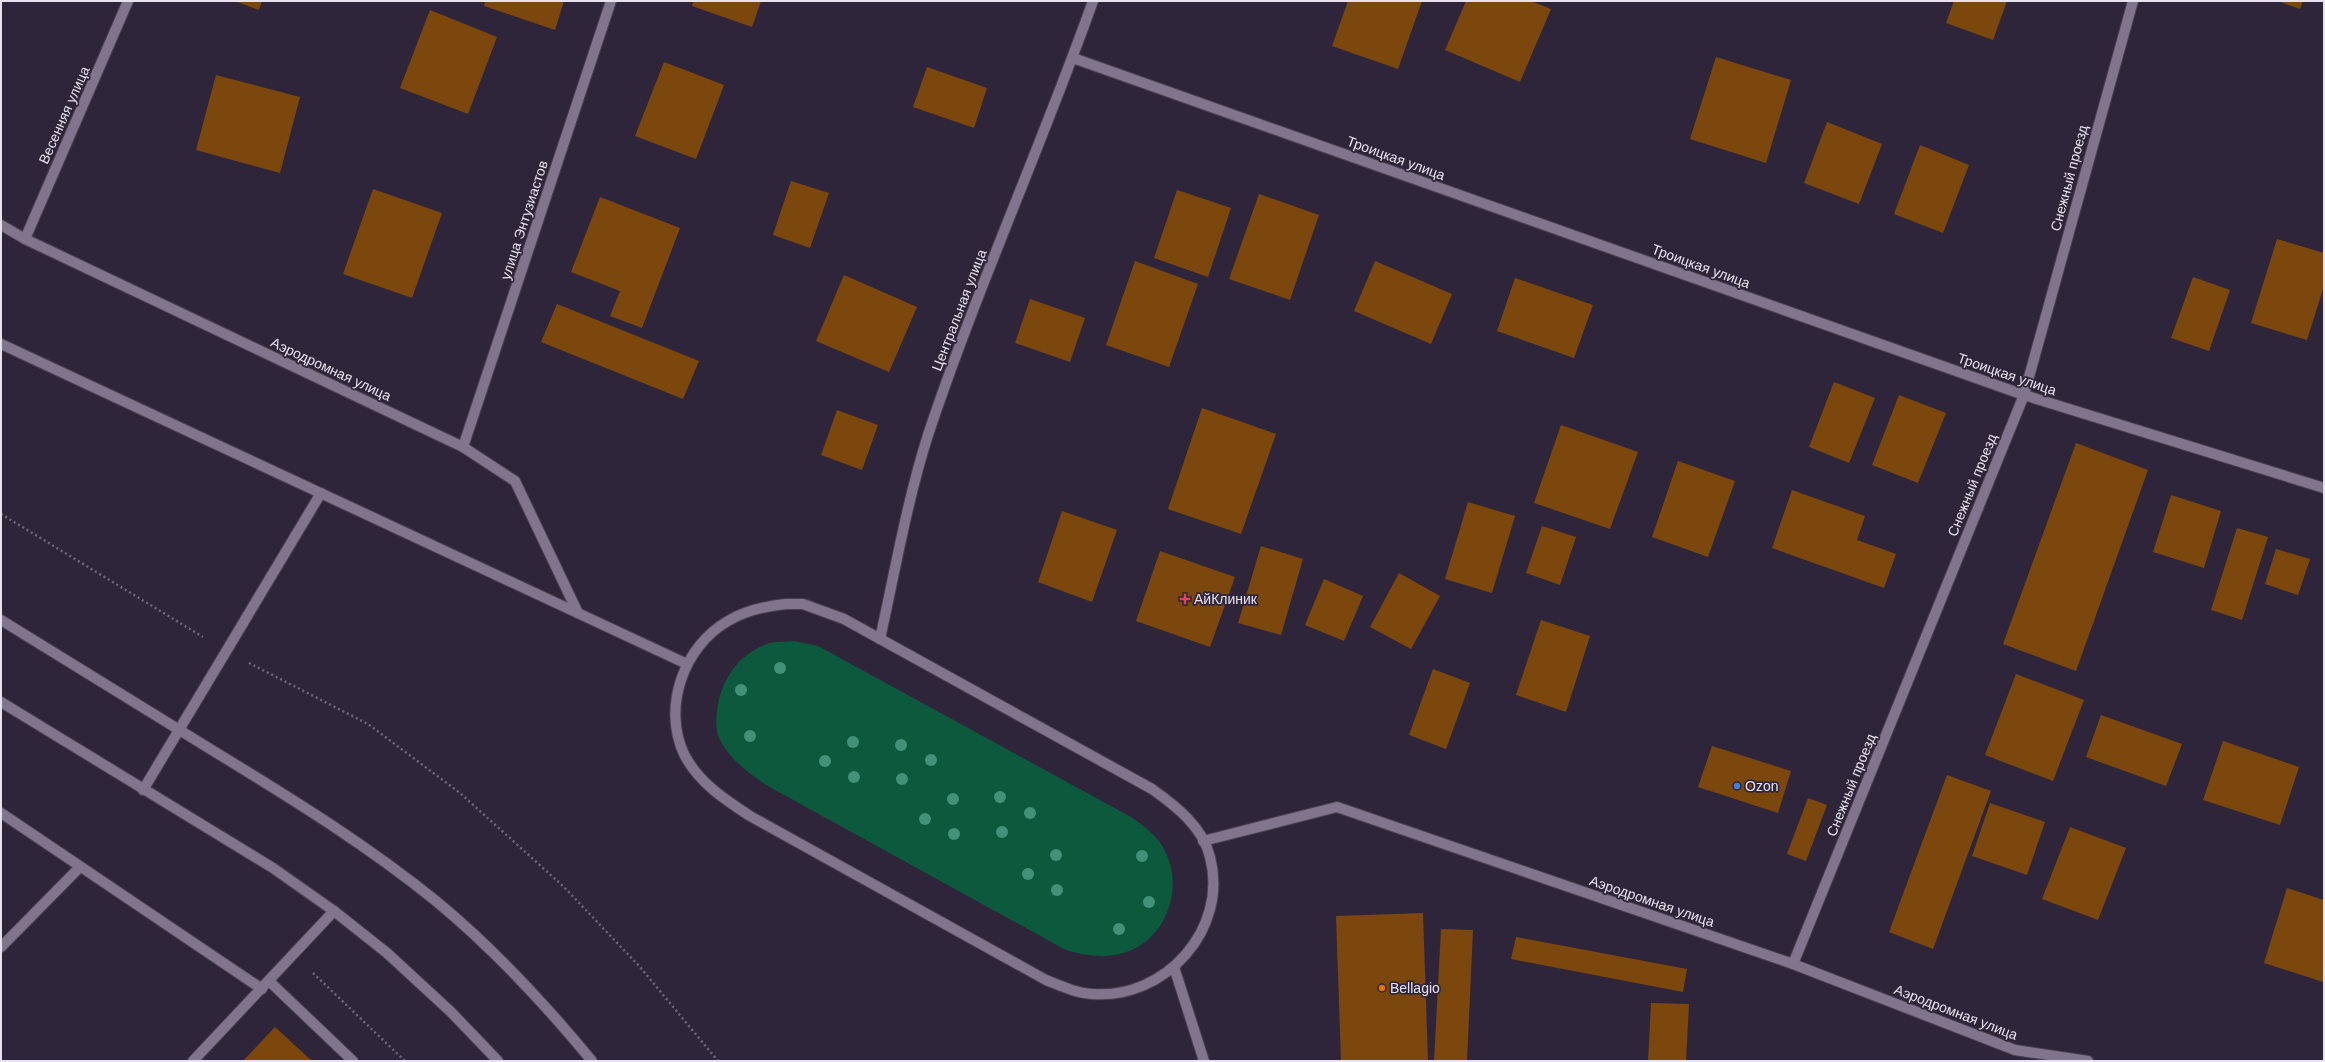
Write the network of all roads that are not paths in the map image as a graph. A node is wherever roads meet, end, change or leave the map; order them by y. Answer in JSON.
{"nodes":[{"id":1,"x":128,"y":1,"type":"edge"},
{"id":2,"x":611,"y":1,"type":"edge"},
{"id":3,"x":1093,"y":1,"type":"edge"},
{"id":4,"x":2133,"y":1,"type":"edge"},
{"id":5,"x":1073,"y":58,"type":"junction"},
{"id":6,"x":1,"y":225,"type":"edge"},
{"id":7,"x":25,"y":239,"type":"junction"},
{"id":8,"x":1,"y":344,"type":"edge"},
{"id":9,"x":2024,"y":395,"type":"junction"},
{"id":10,"x":463,"y":447,"type":"junction"},
{"id":11,"x":2324,"y":488,"type":"edge"},
{"id":12,"x":321,"y":493,"type":"junction"},
{"id":13,"x":578,"y":613,"type":"junction"},
{"id":14,"x":1,"y":620,"type":"edge"},
{"id":15,"x":880,"y":639,"type":"junction"},
{"id":16,"x":687,"y":664,"type":"junction"},
{"id":17,"x":1,"y":702,"type":"edge"},
{"id":18,"x":179,"y":730,"type":"junction"},
{"id":19,"x":143,"y":790,"type":"junction"},
{"id":20,"x":1,"y":813,"type":"edge"},
{"id":21,"x":1203,"y":841,"type":"junction"},
{"id":22,"x":80,"y":867,"type":"junction"},
{"id":23,"x":334,"y":911,"type":"junction"},
{"id":24,"x":1,"y":947,"type":"edge"},
{"id":25,"x":1793,"y":964,"type":"junction"},
{"id":26,"x":1174,"y":967,"type":"junction"},
{"id":27,"x":269,"y":981,"type":"junction"},
{"id":28,"x":262,"y":989,"type":"junction"},
{"id":29,"x":193,"y":1061,"type":"edge"},
{"id":30,"x":353,"y":1061,"type":"edge"},
{"id":31,"x":498,"y":1061,"type":"edge"},
{"id":32,"x":592,"y":1061,"type":"edge"},
{"id":33,"x":1204,"y":1061,"type":"edge"},
{"id":34,"x":2088,"y":1061,"type":"edge"}],
"edges":[{"from":1,"to":7,"type":"street","name":"Весенняя улица"},
{"from":2,"to":10,"type":"street","name":"улица Энтузиастов"},
{"from":3,"to":5,"type":"street","name":"Центральная улица"},
{"from":4,"to":9,"type":"street","name":"Снежный проезд"},
{"from":5,"to":9,"type":"street","name":"Троицкая улица"},
{"from":5,"to":15,"type":"street","name":"Центральная улица"},
{"from":6,"to":7,"type":"street","name":"Аэродромная улица"},
{"from":7,"to":10,"type":"street","name":"Аэродромная улица"},
{"from":8,"to":12,"type":"street"},
{"from":9,"to":11,"type":"street","name":"Троицкая улица"},
{"from":9,"to":25,"type":"street","name":"Снежный проезд"},
{"from":10,"to":13,"type":"street","name":"Аэродромная улица"},
{"from":12,"to":13,"type":"street"},
{"from":12,"to":18,"type":"street"},
{"from":13,"to":16,"type":"street"},
{"from":14,"to":18,"type":"street"},
{"from":15,"to":16,"type":"street"},
{"from":15,"to":21,"type":"street"},
{"from":16,"to":26,"type":"street"},
{"from":17,"to":19,"type":"street"},
{"from":18,"to":19,"type":"street"},
{"from":18,"to":32,"type":"street"},
{"from":19,"to":23,"type":"street"},
{"from":20,"to":22,"type":"street"},
{"from":21,"to":25,"type":"street","name":"Аэродромная улица"},
{"from":21,"to":26,"type":"street"},
{"from":22,"to":24,"type":"street"},
{"from":22,"to":28,"type":"street"},
{"from":23,"to":27,"type":"street"},
{"from":23,"to":31,"type":"street"},
{"from":25,"to":34,"type":"street","name":"Аэродромная улица"},
{"from":26,"to":33,"type":"street"},
{"from":27,"to":28,"type":"street"},
{"from":27,"to":30,"type":"street"},
{"from":28,"to":29,"type":"street"}]}
